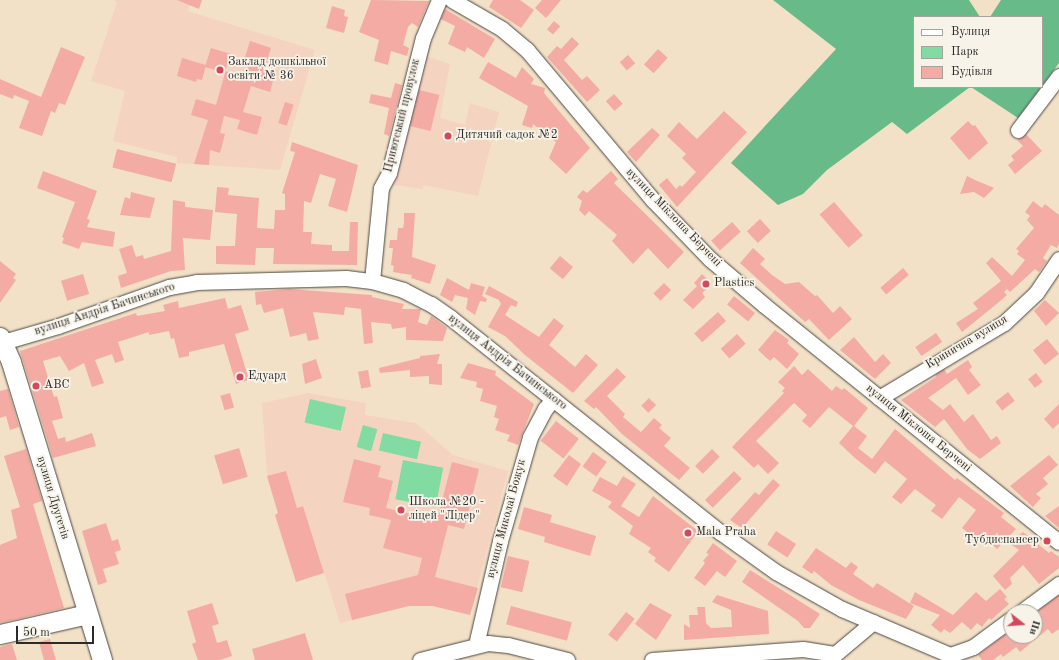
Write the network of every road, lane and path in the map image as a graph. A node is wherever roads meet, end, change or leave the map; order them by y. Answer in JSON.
{"nodes":[{"id":1,"x":439,"y":0,"type":"edge"},
{"id":2,"x":452,"y":0,"type":"edge"},
{"id":3,"x":1059,"y":76,"type":"edge"},
{"id":4,"x":1018,"y":130,"type":"dead end"},
{"id":5,"x":1059,"y":259,"type":"edge"},
{"id":6,"x":372,"y":281,"type":"junction"},
{"id":7,"x":1,"y":339,"type":"edge"},
{"id":8,"x":879,"y":398,"type":"junction"},
{"id":9,"x":553,"y":399,"type":"junction"},
{"id":10,"x":1059,"y":542,"type":"edge"},
{"id":11,"x":1059,"y":584,"type":"edge"},
{"id":12,"x":1032,"y":604,"type":"edge"},
{"id":13,"x":87,"y":614,"type":"junction"},
{"id":14,"x":873,"y":622,"type":"junction"},
{"id":15,"x":1003,"y":625,"type":"edge"},
{"id":16,"x":0,"y":634,"type":"edge"},
{"id":17,"x":476,"y":645,"type":"junction"},
{"id":18,"x":830,"y":657,"type":"edge"},
{"id":19,"x":950,"y":658,"type":"edge"},
{"id":20,"x":102,"y":660,"type":"edge"},
{"id":21,"x":420,"y":660,"type":"edge"},
{"id":22,"x":566,"y":660,"type":"edge"},
{"id":23,"x":652,"y":660,"type":"edge"}],
"edges":[{"from":1,"to":6,"type":"street","name":"Приютський провулок"},
{"from":2,"to":8,"type":"street","name":"вулиця Міклоша Берчені"},
{"from":3,"to":4,"type":"street"},
{"from":5,"to":8,"type":"street","name":"Кринична вулиця"},
{"from":6,"to":7,"type":"street","name":"вулиця Андрія Бачинського"},
{"from":6,"to":9,"type":"street","name":"вулиця Андрія Бачинського"},
{"from":7,"to":13,"type":"main road","name":"вулиця Другетів"},
{"from":8,"to":10,"type":"street","name":"вулиця Міклоша Берчені"},
{"from":9,"to":14,"type":"street","name":"вулиця Андрія Бачинського"},
{"from":9,"to":17,"type":"street","name":"вулиця Миколаї Божук"},
{"from":11,"to":12,"type":"street"},
{"from":13,"to":16,"type":"main road"},
{"from":13,"to":20,"type":"main road","name":"вулиця Другетів"},
{"from":14,"to":18,"type":"street"},
{"from":14,"to":19,"type":"street","name":"вулиця Андрія Бачинського"},
{"from":15,"to":19,"type":"street"},
{"from":17,"to":21,"type":"street"},
{"from":17,"to":22,"type":"street"},
{"from":18,"to":23,"type":"street"}]}
